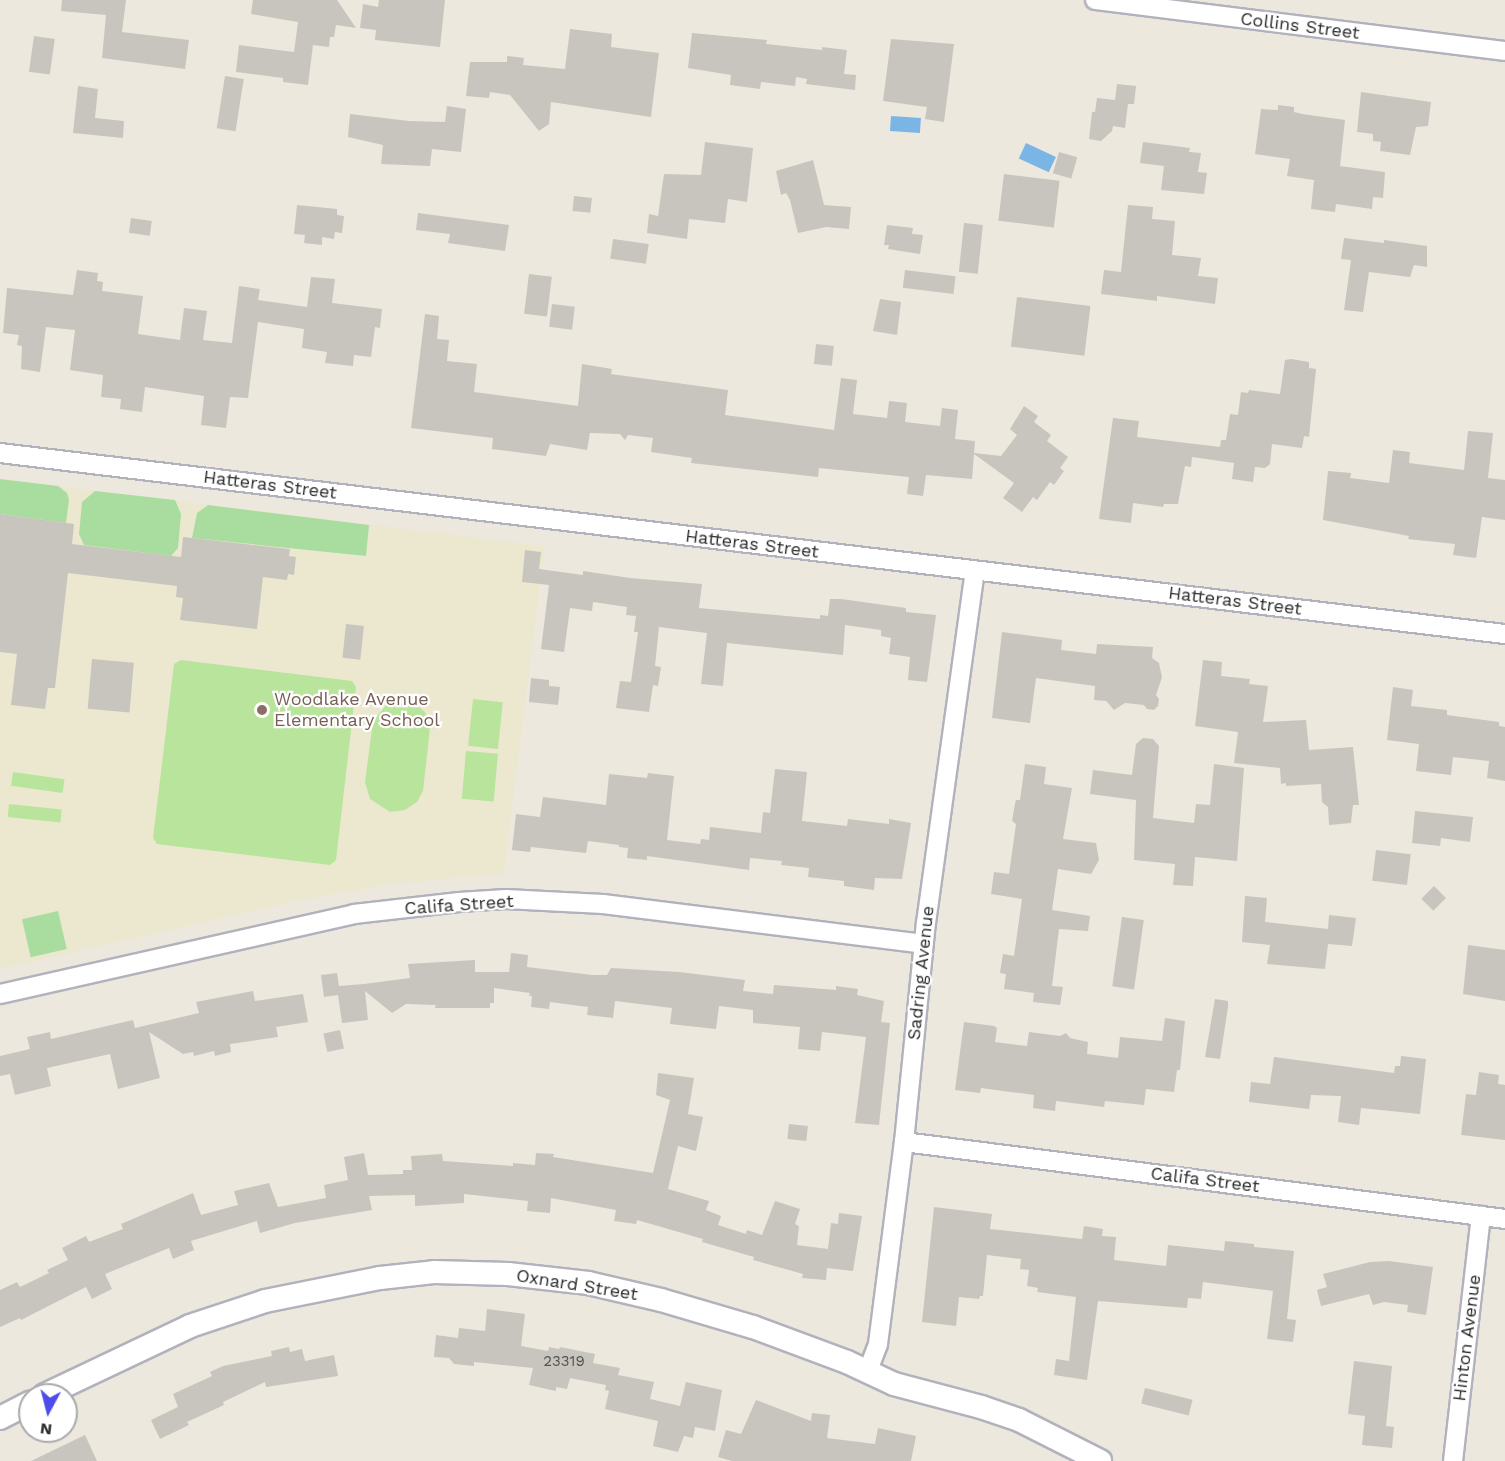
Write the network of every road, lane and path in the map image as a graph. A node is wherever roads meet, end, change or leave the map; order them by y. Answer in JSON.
{"nodes":[{"id":1,"x":1095,"y":0,"type":"edge"},
{"id":2,"x":1505,"y":51,"type":"edge"},
{"id":3,"x":0,"y":453,"type":"edge"},
{"id":4,"x":975,"y":572,"type":"junction"},
{"id":5,"x":1505,"y":634,"type":"edge"},
{"id":6,"x":924,"y":944,"type":"junction"},
{"id":7,"x":0,"y":994,"type":"edge"},
{"id":8,"x":904,"y":1142,"type":"junction"},
{"id":9,"x":1481,"y":1216,"type":"junction"},
{"id":10,"x":1505,"y":1219,"type":"edge"},
{"id":11,"x":867,"y":1373,"type":"junction"},
{"id":12,"x":70,"y":1383,"type":"edge"},
{"id":13,"x":18,"y":1409,"type":"edge"},
{"id":14,"x":0,"y":1418,"type":"edge"},
{"id":15,"x":1100,"y":1461,"type":"edge"},
{"id":16,"x":1453,"y":1461,"type":"edge"}],
"edges":[{"from":1,"to":2,"type":"street","name":"Collins Street"},
{"from":3,"to":4,"type":"street","name":"Hatteras Street"},
{"from":4,"to":5,"type":"street","name":"Hatteras Street"},
{"from":4,"to":6,"type":"street","name":"Sadring Avenue"},
{"from":6,"to":7,"type":"street","name":"Califa Street"},
{"from":6,"to":8,"type":"street","name":"Sadring Avenue"},
{"from":8,"to":9,"type":"street","name":"Califa Street"},
{"from":8,"to":11,"type":"street","name":"Sadring Avenue"},
{"from":9,"to":10,"type":"street","name":"Califa Street"},
{"from":9,"to":16,"type":"street","name":"Hinton Avenue"},
{"from":11,"to":12,"type":"street","name":"Oxnard Street"},
{"from":11,"to":15,"type":"street","name":"Oxnard Street"},
{"from":13,"to":14,"type":"street"}]}
